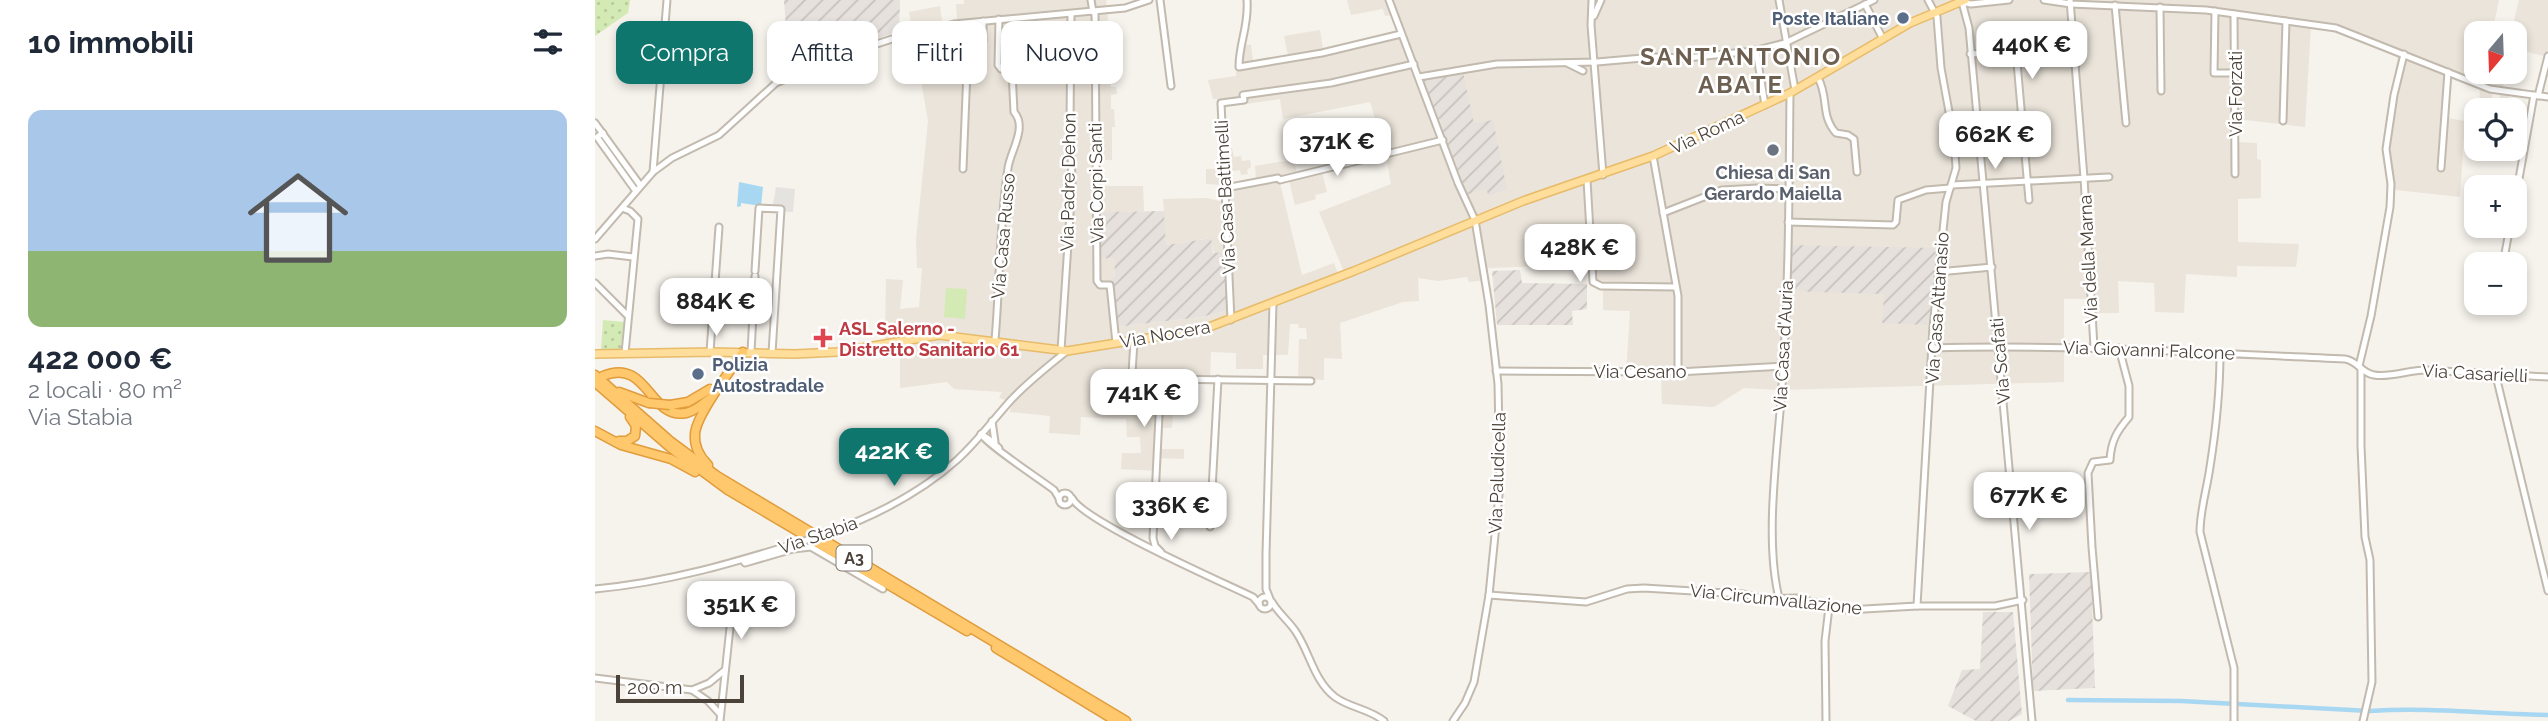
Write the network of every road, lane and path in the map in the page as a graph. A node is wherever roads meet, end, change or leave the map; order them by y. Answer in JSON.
{"nodes":[{"id":1,"x":667,"y":0,"type":"edge"},
{"id":2,"x":1091,"y":0,"type":"edge"},
{"id":3,"x":1149,"y":0,"type":"edge"},
{"id":4,"x":1160,"y":0,"type":"edge"},
{"id":5,"x":1247,"y":0,"type":"edge"},
{"id":6,"x":1389,"y":0,"type":"edge"},
{"id":7,"x":1592,"y":0,"type":"edge"},
{"id":8,"x":1601,"y":0,"type":"edge"},
{"id":9,"x":1779,"y":0,"type":"edge"},
{"id":10,"x":1874,"y":0,"type":"edge"},
{"id":11,"x":1928,"y":0,"type":"edge"},
{"id":12,"x":2009,"y":0,"type":"edge"},
{"id":13,"x":2045,"y":0,"type":"edge"},
{"id":14,"x":1963,"y":1,"type":"edge"},
{"id":15,"x":2070,"y":2,"type":"edge"},
{"id":16,"x":1865,"y":4,"type":"junction"},
{"id":17,"x":2115,"y":5,"type":"junction"},
{"id":18,"x":2160,"y":7,"type":"junction"},
{"id":19,"x":2215,"y":11,"type":"junction"},
{"id":20,"x":1094,"y":12,"type":"junction"},
{"id":21,"x":1071,"y":14,"type":"junction"},
{"id":22,"x":1936,"y":14,"type":"junction"},
{"id":23,"x":2234,"y":14,"type":"junction"},
{"id":24,"x":999,"y":19,"type":"junction"},
{"id":25,"x":1591,"y":19,"type":"junction"},
{"id":26,"x":983,"y":21,"type":"edge"},
{"id":27,"x":2286,"y":21,"type":"junction"},
{"id":28,"x":1401,"y":34,"type":"junction"},
{"id":29,"x":1883,"y":38,"type":"junction"},
{"id":30,"x":892,"y":39,"type":"edge"},
{"id":31,"x":1786,"y":43,"type":"junction"},
{"id":32,"x":1756,"y":50,"type":"junction"},
{"id":33,"x":1970,"y":54,"type":"junction"},
{"id":34,"x":2404,"y":54,"type":"junction"},
{"id":35,"x":2548,"y":56,"type":"edge"},
{"id":36,"x":1594,"y":61,"type":"junction"},
{"id":37,"x":1564,"y":62,"type":"junction"},
{"id":38,"x":1413,"y":64,"type":"junction"},
{"id":39,"x":1583,"y":71,"type":"dead end"},
{"id":40,"x":2448,"y":72,"type":"junction"},
{"id":41,"x":2235,"y":74,"type":"junction"},
{"id":42,"x":1419,"y":77,"type":"junction"},
{"id":43,"x":1818,"y":78,"type":"junction"},
{"id":44,"x":966,"y":84,"type":"edge"},
{"id":45,"x":1171,"y":86,"type":"dead end"},
{"id":46,"x":2161,"y":91,"type":"dead end"},
{"id":47,"x":1793,"y":92,"type":"junction"},
{"id":48,"x":2536,"y":95,"type":"junction"},
{"id":49,"x":2548,"y":97,"type":"edge"},
{"id":50,"x":1765,"y":105,"type":"junction"},
{"id":51,"x":2283,"y":121,"type":"dead end"},
{"id":52,"x":595,"y":123,"type":"edge"},
{"id":53,"x":2126,"y":123,"type":"dead end"},
{"id":54,"x":603,"y":133,"type":"junction"},
{"id":55,"x":1443,"y":139,"type":"junction"},
{"id":56,"x":1653,"y":156,"type":"junction"},
{"id":57,"x":2441,"y":168,"type":"dead end"},
{"id":58,"x":963,"y":169,"type":"dead end"},
{"id":59,"x":653,"y":172,"type":"junction"},
{"id":60,"x":1857,"y":172,"type":"dead end"},
{"id":61,"x":2235,"y":174,"type":"dead end"},
{"id":62,"x":1603,"y":175,"type":"junction"},
{"id":63,"x":2520,"y":175,"type":"edge"},
{"id":64,"x":2109,"y":177,"type":"dead end"},
{"id":65,"x":2084,"y":178,"type":"junction"},
{"id":66,"x":1587,"y":180,"type":"junction"},
{"id":67,"x":2028,"y":180,"type":"junction"},
{"id":68,"x":1983,"y":183,"type":"junction"},
{"id":69,"x":640,"y":185,"type":"junction"},
{"id":70,"x":1951,"y":186,"type":"junction"},
{"id":71,"x":1225,"y":188,"type":"junction"},
{"id":72,"x":1789,"y":189,"type":"junction"},
{"id":73,"x":635,"y":190,"type":"junction"},
{"id":74,"x":2029,"y":200,"type":"dead end"},
{"id":75,"x":622,"y":208,"type":"junction"},
{"id":76,"x":1663,"y":213,"type":"junction"},
{"id":77,"x":1475,"y":220,"type":"junction"},
{"id":78,"x":1788,"y":222,"type":"junction"},
{"id":79,"x":719,"y":227,"type":"dead end"},
{"id":80,"x":595,"y":239,"type":"edge"},
{"id":81,"x":595,"y":256,"type":"edge"},
{"id":82,"x":633,"y":257,"type":"junction"},
{"id":83,"x":1992,"y":267,"type":"junction"},
{"id":84,"x":1938,"y":272,"type":"junction"},
{"id":85,"x":595,"y":284,"type":"edge"},
{"id":86,"x":1676,"y":288,"type":"junction"},
{"id":87,"x":1273,"y":303,"type":"junction"},
{"id":88,"x":627,"y":315,"type":"junction"},
{"id":89,"x":1231,"y":320,"type":"junction"},
{"id":90,"x":995,"y":340,"type":"junction"},
{"id":91,"x":1134,"y":341,"type":"junction"},
{"id":92,"x":1116,"y":343,"type":"junction"},
{"id":93,"x":1999,"y":346,"type":"junction"},
{"id":94,"x":2094,"y":347,"type":"junction"},
{"id":95,"x":1932,"y":348,"type":"junction"},
{"id":96,"x":2119,"y":348,"type":"junction"},
{"id":97,"x":1064,"y":350,"type":"junction"},
{"id":98,"x":710,"y":352,"type":"junction"},
{"id":99,"x":747,"y":352,"type":"junction"},
{"id":100,"x":625,"y":353,"type":"junction"},
{"id":101,"x":772,"y":353,"type":"junction"},
{"id":102,"x":2220,"y":353,"type":"junction"},
{"id":103,"x":595,"y":354,"type":"edge"},
{"id":104,"x":1783,"y":366,"type":"junction"},
{"id":105,"x":2360,"y":368,"type":"junction"},
{"id":106,"x":1496,"y":371,"type":"junction"},
{"id":107,"x":1678,"y":372,"type":"junction"},
{"id":108,"x":2496,"y":376,"type":"junction"},
{"id":109,"x":2548,"y":377,"type":"edge"},
{"id":110,"x":1161,"y":379,"type":"junction"},
{"id":111,"x":1217,"y":379,"type":"junction"},
{"id":112,"x":1272,"y":380,"type":"junction"},
{"id":113,"x":1311,"y":381,"type":"dead end"},
{"id":114,"x":595,"y":382,"type":"edge"},
{"id":115,"x":603,"y":382,"type":"edge"},
{"id":116,"x":709,"y":396,"type":"junction"},
{"id":117,"x":992,"y":421,"type":"junction"},
{"id":118,"x":595,"y":431,"type":"edge"},
{"id":119,"x":981,"y":435,"type":"junction"},
{"id":120,"x":613,"y":441,"type":"junction"},
{"id":121,"x":993,"y":444,"type":"junction"},
{"id":122,"x":970,"y":446,"type":"junction"},
{"id":123,"x":730,"y":487,"type":"junction"},
{"id":124,"x":1061,"y":495,"type":"junction"},
{"id":125,"x":1072,"y":498,"type":"junction"},
{"id":126,"x":1067,"y":505,"type":"junction"},
{"id":127,"x":1077,"y":507,"type":"junction"},
{"id":128,"x":1210,"y":527,"type":"dead end"},
{"id":129,"x":1161,"y":552,"type":"junction"},
{"id":130,"x":743,"y":560,"type":"junction"},
{"id":131,"x":595,"y":589,"type":"edge"},
{"id":132,"x":883,"y":589,"type":"dead end"},
{"id":133,"x":2548,"y":591,"type":"edge"},
{"id":134,"x":1489,"y":595,"type":"junction"},
{"id":135,"x":1253,"y":597,"type":"junction"},
{"id":136,"x":1262,"y":598,"type":"junction"},
{"id":137,"x":1779,"y":598,"type":"junction"},
{"id":138,"x":1271,"y":600,"type":"junction"},
{"id":139,"x":2023,"y":600,"type":"junction"},
{"id":140,"x":1259,"y":604,"type":"junction"},
{"id":141,"x":1917,"y":606,"type":"junction"},
{"id":142,"x":1829,"y":607,"type":"junction"},
{"id":143,"x":732,"y":609,"type":"dead end"},
{"id":144,"x":1268,"y":609,"type":"junction"},
{"id":145,"x":1277,"y":611,"type":"junction"},
{"id":146,"x":2098,"y":617,"type":"dead end"},
{"id":147,"x":725,"y":670,"type":"junction"},
{"id":148,"x":595,"y":678,"type":"edge"},
{"id":149,"x":707,"y":684,"type":"junction"},
{"id":150,"x":692,"y":690,"type":"junction"},
{"id":151,"x":722,"y":693,"type":"junction"},
{"id":152,"x":705,"y":699,"type":"junction"},
{"id":153,"x":720,"y":718,"type":"edge"},
{"id":154,"x":2363,"y":718,"type":"edge"},
{"id":155,"x":1116,"y":721,"type":"edge"},
{"id":156,"x":1126,"y":721,"type":"edge"},
{"id":157,"x":1384,"y":721,"type":"edge"},
{"id":158,"x":1453,"y":721,"type":"edge"},
{"id":159,"x":1826,"y":721,"type":"edge"},
{"id":160,"x":2032,"y":721,"type":"edge"},
{"id":161,"x":2234,"y":721,"type":"edge"}],
"edges":[{"from":1,"to":59,"type":"street"},
{"from":2,"to":20,"type":"street"},
{"from":3,"to":20,"type":"street"},
{"from":4,"to":45,"type":"street"},
{"from":5,"to":28,"type":"street"},
{"from":6,"to":28,"type":"street","name":"Via Paludicella"},
{"from":7,"to":25,"type":"street"},
{"from":8,"to":25,"type":"street"},
{"from":9,"to":31,"type":"street","name":"Via Casa d'Auria"},
{"from":10,"to":16,"type":"street"},
{"from":11,"to":22,"type":"street"},
{"from":12,"to":14,"type":"street"},
{"from":13,"to":15,"type":"street"},
{"from":14,"to":22,"type":"main road","name":"Via Roma"},
{"from":14,"to":33,"type":"street","name":"Via Scafati"},
{"from":15,"to":17,"type":"street"},
{"from":15,"to":65,"type":"street","name":"Via della Marna"},
{"from":16,"to":29,"type":"street"},
{"from":16,"to":31,"type":"street"},
{"from":17,"to":18,"type":"street"},
{"from":17,"to":53,"type":"street"},
{"from":18,"to":19,"type":"street"},
{"from":18,"to":46,"type":"street"},
{"from":19,"to":23,"type":"street"},
{"from":19,"to":41,"type":"street"},
{"from":20,"to":21,"type":"street"},
{"from":20,"to":92,"type":"street","name":"Via Corpi Santi"},
{"from":21,"to":24,"type":"street"},
{"from":21,"to":97,"type":"street","name":"Via Padre Dehon"},
{"from":22,"to":29,"type":"main road","name":"Via Roma"},
{"from":22,"to":70,"type":"street","name":"Via Casa Attanasio"},
{"from":23,"to":27,"type":"street"},
{"from":23,"to":41,"type":"street","name":"Via Forzati"},
{"from":24,"to":26,"type":"street"},
{"from":24,"to":90,"type":"street","name":"Via Casa Russo"},
{"from":25,"to":36,"type":"street"},
{"from":27,"to":34,"type":"street"},
{"from":27,"to":51,"type":"street"},
{"from":28,"to":38,"type":"street","name":"Via Paludicella"},
{"from":29,"to":43,"type":"main road","name":"Via Roma"},
{"from":30,"to":59,"type":"street"},
{"from":31,"to":32,"type":"street"},
{"from":31,"to":47,"type":"street","name":"Via Casa d'Auria"},
{"from":32,"to":36,"type":"street"},
{"from":32,"to":50,"type":"street"},
{"from":33,"to":67,"type":"street"},
{"from":33,"to":68,"type":"street","name":"Via Scafati"},
{"from":34,"to":40,"type":"street"},
{"from":34,"to":105,"type":"street"},
{"from":35,"to":48,"type":"street"},
{"from":36,"to":37,"type":"street"},
{"from":36,"to":62,"type":"street"},
{"from":37,"to":39,"type":"street"},
{"from":37,"to":42,"type":"street"},
{"from":38,"to":42,"type":"street","name":"Via Paludicella"},
{"from":38,"to":71,"type":"street","name":"Via Casa Battimelli"},
{"from":40,"to":48,"type":"street"},
{"from":40,"to":57,"type":"street"},
{"from":41,"to":61,"type":"street","name":"Via Forzati"},
{"from":42,"to":55,"type":"street","name":"Via Paludicella"},
{"from":43,"to":47,"type":"main road","name":"Via Roma"},
{"from":43,"to":60,"type":"street"},
{"from":44,"to":58,"type":"street"},
{"from":47,"to":50,"type":"main road","name":"Via Roma"},
{"from":47,"to":72,"type":"street","name":"Via Casa d'Auria"},
{"from":48,"to":49,"type":"street"},
{"from":48,"to":63,"type":"street"},
{"from":50,"to":56,"type":"main road","name":"Via Roma"},
{"from":52,"to":54,"type":"street"},
{"from":54,"to":69,"type":"street"},
{"from":54,"to":73,"type":"street"},
{"from":55,"to":71,"type":"street"},
{"from":55,"to":77,"type":"street","name":"Via Paludicella"},
{"from":56,"to":62,"type":"main road","name":"Via Roma"},
{"from":56,"to":76,"type":"street"},
{"from":59,"to":69,"type":"street"},
{"from":62,"to":66,"type":"main road","name":"Via Roma"},
{"from":64,"to":65,"type":"street"},
{"from":65,"to":67,"type":"street"},
{"from":65,"to":94,"type":"street","name":"Via della Marna"},
{"from":66,"to":77,"type":"main road","name":"Via Roma"},
{"from":66,"to":86,"type":"street"},
{"from":67,"to":68,"type":"street"},
{"from":67,"to":74,"type":"street"},
{"from":68,"to":70,"type":"street"},
{"from":68,"to":83,"type":"street","name":"Via Scafati"},
{"from":69,"to":73,"type":"street"},
{"from":70,"to":78,"type":"street"},
{"from":70,"to":84,"type":"street","name":"Via Casa Attanasio"},
{"from":71,"to":89,"type":"street","name":"Via Casa Battimelli"},
{"from":72,"to":76,"type":"street"},
{"from":72,"to":78,"type":"street","name":"Via Casa d'Auria"},
{"from":73,"to":75,"type":"street"},
{"from":75,"to":80,"type":"street"},
{"from":75,"to":82,"type":"street"},
{"from":76,"to":86,"type":"street"},
{"from":77,"to":87,"type":"main road","name":"Via Nocera"},
{"from":77,"to":106,"type":"street","name":"Via Paludicella"},
{"from":78,"to":104,"type":"street","name":"Via Casa d'Auria"},
{"from":79,"to":98,"type":"street"},
{"from":81,"to":82,"type":"street"},
{"from":82,"to":88,"type":"street"},
{"from":83,"to":84,"type":"street"},
{"from":83,"to":93,"type":"street","name":"Via Scafati"},
{"from":84,"to":95,"type":"street","name":"Via Casa Attanasio"},
{"from":85,"to":88,"type":"street"},
{"from":86,"to":107,"type":"street"},
{"from":87,"to":89,"type":"main road","name":"Via Nocera"},
{"from":87,"to":112,"type":"street"},
{"from":88,"to":100,"type":"street"},
{"from":89,"to":91,"type":"main road","name":"Via Nocera"},
{"from":90,"to":97,"type":"main road","name":"Via Nocera"},
{"from":90,"to":101,"type":"main road","name":"Via Nocera"},
{"from":91,"to":92,"type":"main road","name":"Via Nocera"},
{"from":91,"to":110,"type":"street"},
{"from":92,"to":97,"type":"main road","name":"Via Nocera"},
{"from":93,"to":94,"type":"street","name":"Via Giovanni Falcone"},
{"from":93,"to":95,"type":"street","name":"Via Giovanni Falcone"},
{"from":93,"to":139,"type":"street","name":"Via Scafati"},
{"from":94,"to":96,"type":"street","name":"Via Giovanni Falcone"},
{"from":95,"to":141,"type":"street","name":"Via Casa Attanasio"},
{"from":96,"to":102,"type":"street","name":"Via Giovanni Falcone"},
{"from":96,"to":146,"type":"street"},
{"from":97,"to":117,"type":"street","name":"Via Stabia"},
{"from":98,"to":99,"type":"main road","name":"Via Nocera"},
{"from":98,"to":100,"type":"main road","name":"Via Nocera"},
{"from":99,"to":101,"type":"main road","name":"Via Nocera"},
{"from":99,"to":101,"type":"street"},
{"from":99,"to":116,"type":"highway"},
{"from":100,"to":103,"type":"main road","name":"Via Nocera"},
{"from":102,"to":105,"type":"street","name":"Via Giovanni Falcone"},
{"from":102,"to":161,"type":"street"},
{"from":104,"to":107,"type":"street","name":"Via Cesano"},
{"from":104,"to":137,"type":"street","name":"Via Casa d'Auria"},
{"from":105,"to":108,"type":"street","name":"Via Casarielli"},
{"from":105,"to":154,"type":"street"},
{"from":106,"to":107,"type":"street","name":"Via Cesano"},
{"from":106,"to":134,"type":"street","name":"Via Paludicella"},
{"from":108,"to":109,"type":"street","name":"Via Casarielli"},
{"from":108,"to":133,"type":"street"},
{"from":110,"to":111,"type":"street"},
{"from":110,"to":129,"type":"street"},
{"from":111,"to":112,"type":"street"},
{"from":111,"to":128,"type":"street"},
{"from":112,"to":113,"type":"street"},
{"from":112,"to":138,"type":"street"},
{"from":114,"to":115,"type":"highway","number":"A3"},
{"from":115,"to":116,"type":"highway","bridge":true},
{"from":115,"to":116,"type":"highway"},
{"from":115,"to":120,"type":"highway"},
{"from":115,"to":123,"type":"highway","number":"A3"},
{"from":116,"to":123,"type":"highway"},
{"from":117,"to":119,"type":"street","name":"Via Stabia"},
{"from":117,"to":121,"type":"street"},
{"from":118,"to":120,"type":"highway"},
{"from":119,"to":121,"type":"street"},
{"from":119,"to":122,"type":"street","name":"Via Stabia"},
{"from":120,"to":123,"type":"highway"},
{"from":121,"to":122,"type":"street"},
{"from":121,"to":124,"type":"street"},
{"from":122,"to":130,"type":"street","name":"Via Stabia","bridge":true},
{"from":123,"to":155,"type":"highway","number":"A3"},
{"from":123,"to":156,"type":"highway","number":"A3"},
{"from":124,"to":125,"type":"street"},
{"from":124,"to":126,"type":"street"},
{"from":125,"to":126,"type":"street"},
{"from":125,"to":127,"type":"street"},
{"from":126,"to":127,"type":"street"},
{"from":127,"to":129,"type":"street"},
{"from":129,"to":135,"type":"street"},
{"from":130,"to":131,"type":"street","name":"Via Stabia"},
{"from":130,"to":132,"type":"street"},
{"from":134,"to":137,"type":"street","name":"Via Circumvallazione"},
{"from":134,"to":158,"type":"street","name":"Via Paludicella"},
{"from":135,"to":136,"type":"street"},
{"from":135,"to":140,"type":"street"},
{"from":136,"to":138,"type":"street"},
{"from":136,"to":140,"type":"street"},
{"from":137,"to":142,"type":"street","name":"Via Circumvallazione"},
{"from":138,"to":144,"type":"street"},
{"from":138,"to":145,"type":"street"},
{"from":139,"to":141,"type":"street","name":"Via Circumvallazione"},
{"from":139,"to":160,"type":"street","name":"Via Scafati"},
{"from":140,"to":144,"type":"street"},
{"from":141,"to":142,"type":"street","name":"Via Circumvallazione"},
{"from":142,"to":159,"type":"street"},
{"from":143,"to":147,"type":"street"},
{"from":144,"to":145,"type":"street"},
{"from":145,"to":157,"type":"street"},
{"from":147,"to":149,"type":"street"},
{"from":147,"to":151,"type":"street"},
{"from":148,"to":150,"type":"street"},
{"from":149,"to":150,"type":"street"},
{"from":149,"to":151,"type":"street"},
{"from":150,"to":152,"type":"street"},
{"from":151,"to":152,"type":"street"},
{"from":151,"to":153,"type":"street"},
{"from":152,"to":153,"type":"street"}]}
